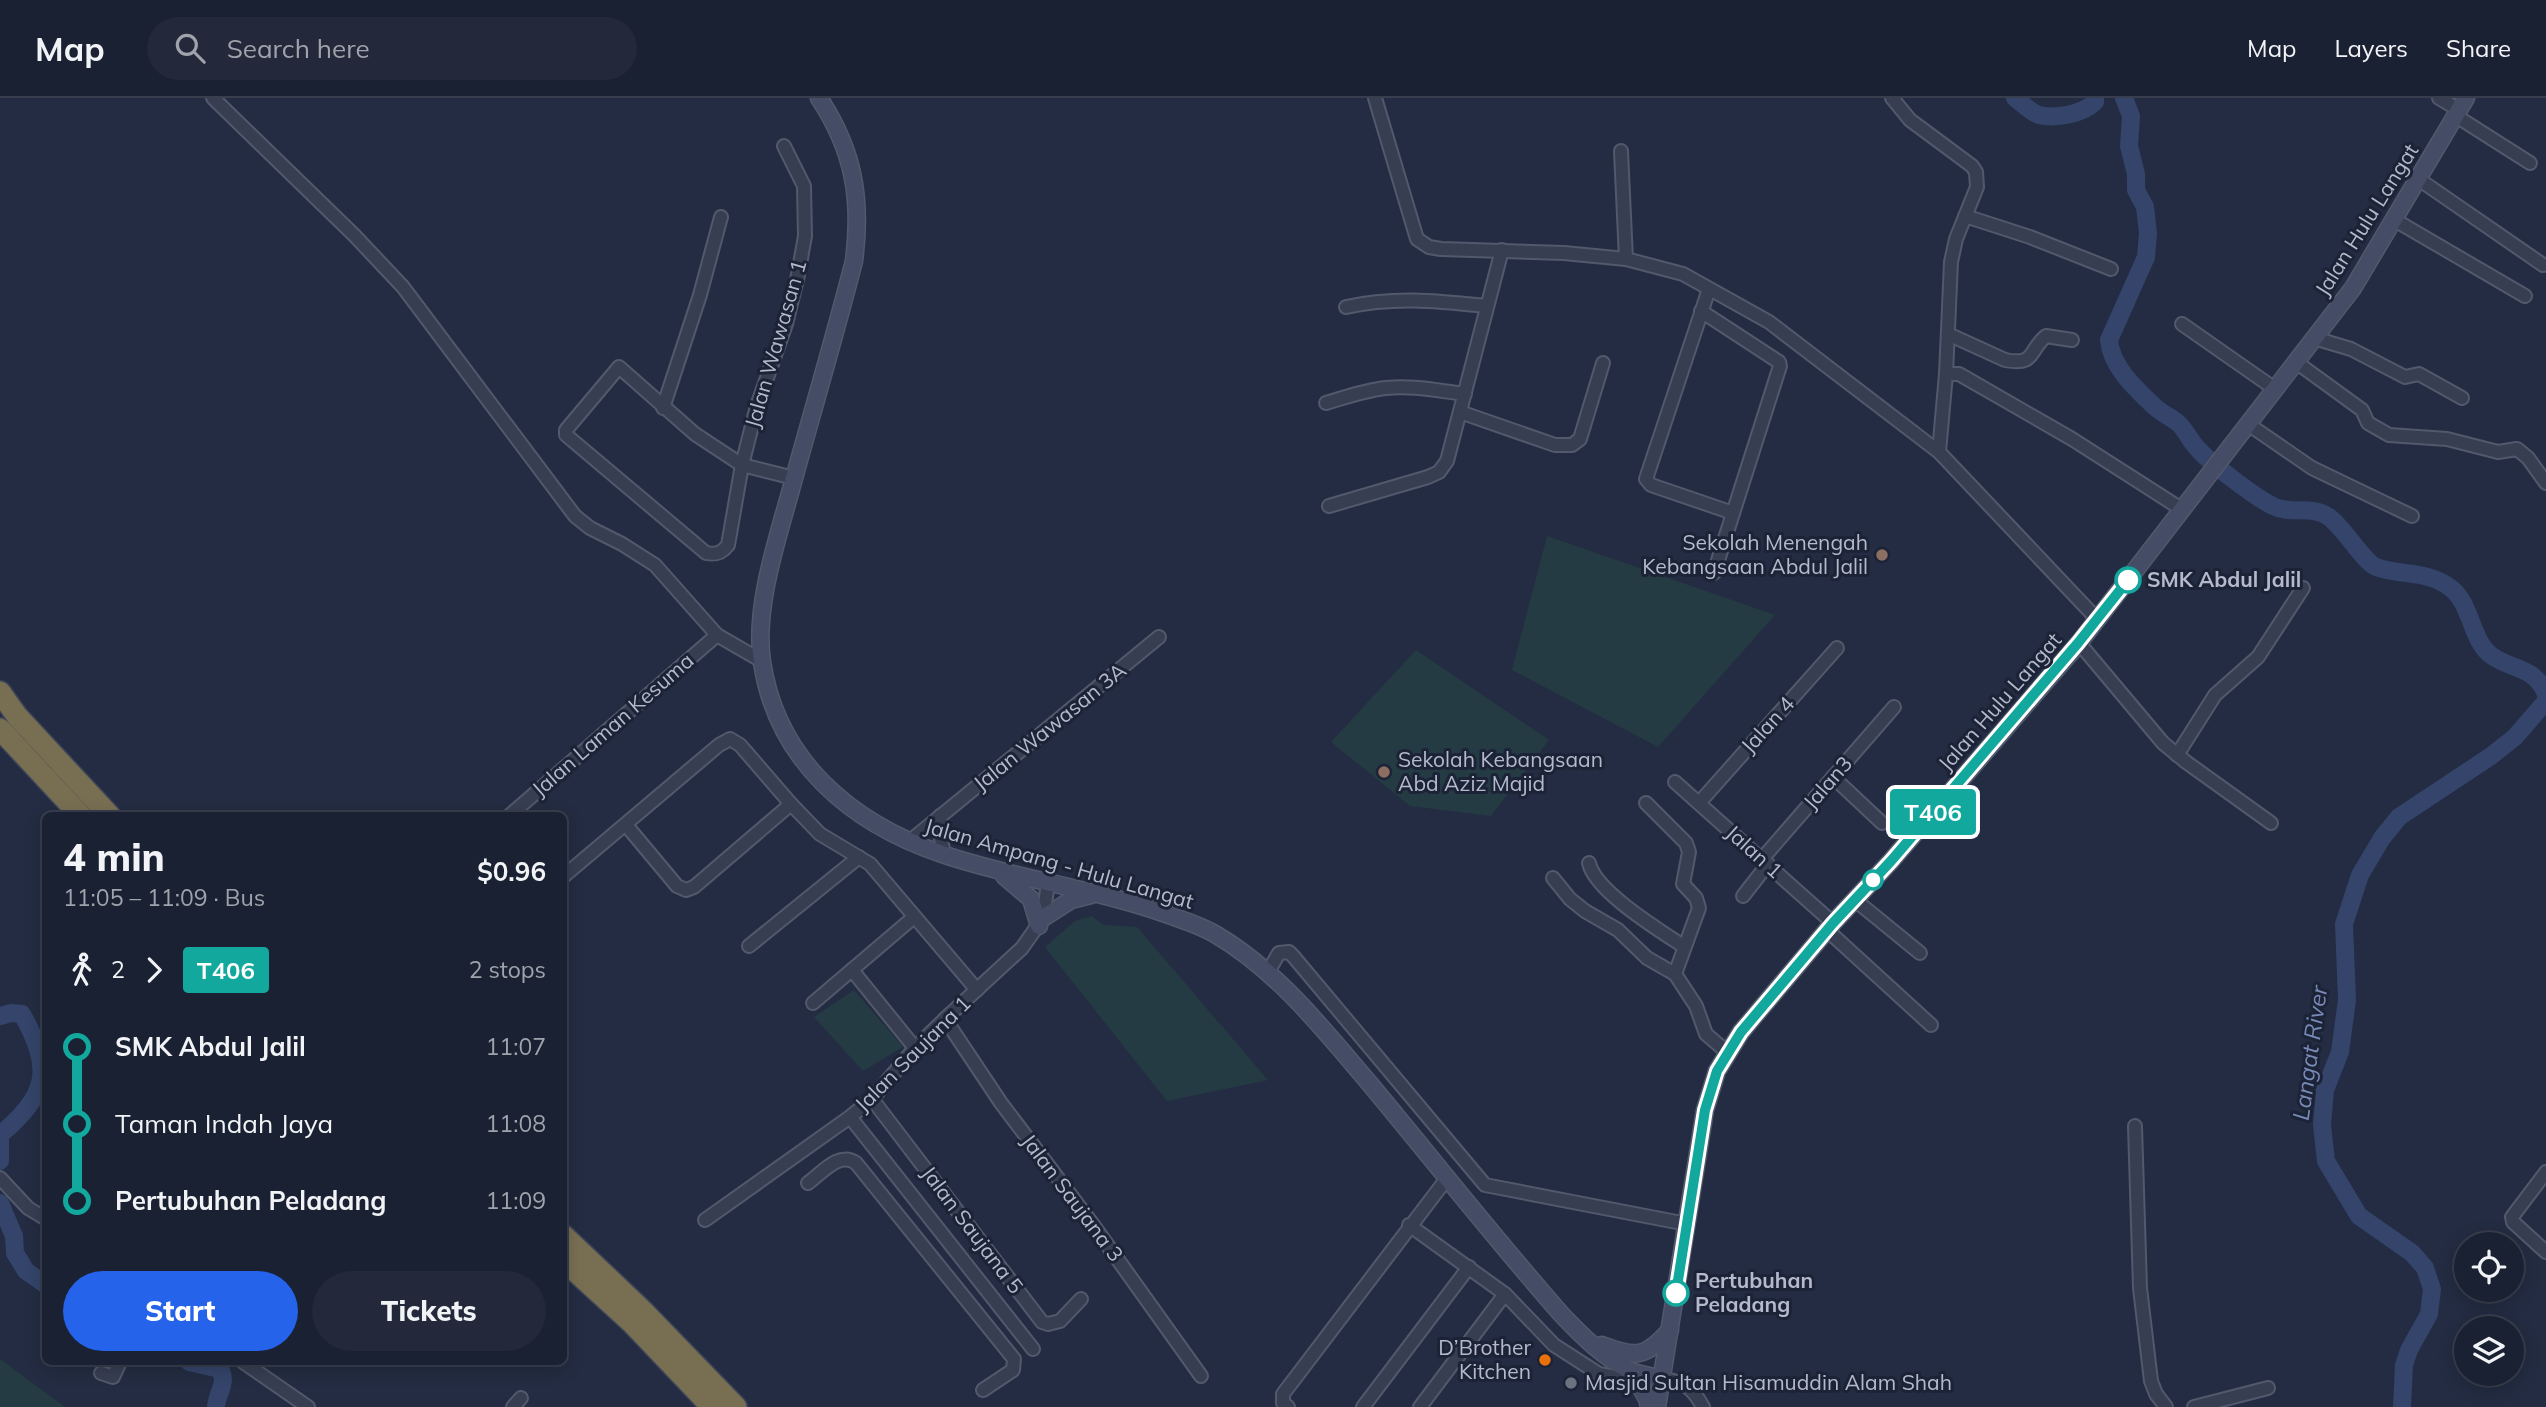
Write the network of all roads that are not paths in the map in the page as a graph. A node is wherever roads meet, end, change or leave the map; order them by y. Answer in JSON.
{"nodes":[{"id":1,"x":213,"y":98,"type":"edge"},
{"id":2,"x":819,"y":98,"type":"edge"},
{"id":3,"x":1375,"y":98,"type":"edge"},
{"id":4,"x":1892,"y":98,"type":"edge"},
{"id":5,"x":2439,"y":98,"type":"edge"},
{"id":6,"x":2460,"y":108,"type":"edge"},
{"id":7,"x":784,"y":146,"type":"dead end"},
{"id":8,"x":1621,"y":150,"type":"dead end"},
{"id":9,"x":2530,"y":163,"type":"dead end"},
{"id":10,"x":2417,"y":178,"type":"junction"},
{"id":11,"x":1965,"y":216,"type":"junction"},
{"id":12,"x":721,"y":217,"type":"dead end"},
{"id":13,"x":2393,"y":219,"type":"junction"},
{"id":14,"x":1502,"y":250,"type":"junction"},
{"id":15,"x":1626,"y":259,"type":"junction"},
{"id":16,"x":2543,"y":265,"type":"dead end"},
{"id":17,"x":2111,"y":269,"type":"dead end"},
{"id":18,"x":1709,"y":289,"type":"junction"},
{"id":19,"x":2525,"y":296,"type":"dead end"},
{"id":20,"x":1487,"y":306,"type":"junction"},
{"id":21,"x":1346,"y":307,"type":"dead end"},
{"id":22,"x":1701,"y":311,"type":"junction"},
{"id":23,"x":2182,"y":324,"type":"dead end"},
{"id":24,"x":1948,"y":334,"type":"junction"},
{"id":25,"x":2314,"y":338,"type":"junction"},
{"id":26,"x":2072,"y":341,"type":"dead end"},
{"id":27,"x":2296,"y":362,"type":"junction"},
{"id":28,"x":1603,"y":363,"type":"dead end"},
{"id":29,"x":1946,"y":374,"type":"junction"},
{"id":30,"x":2275,"y":389,"type":"junction"},
{"id":31,"x":1465,"y":394,"type":"junction"},
{"id":32,"x":2462,"y":398,"type":"dead end"},
{"id":33,"x":1326,"y":403,"type":"dead end"},
{"id":34,"x":663,"y":408,"type":"junction"},
{"id":35,"x":1460,"y":412,"type":"junction"},
{"id":36,"x":2248,"y":424,"type":"junction"},
{"id":37,"x":1939,"y":452,"type":"junction"},
{"id":38,"x":742,"y":466,"type":"junction"},
{"id":39,"x":794,"y":478,"type":"junction"},
{"id":40,"x":2546,"y":483,"type":"edge"},
{"id":41,"x":1329,"y":506,"type":"dead end"},
{"id":42,"x":2183,"y":510,"type":"junction"},
{"id":43,"x":1733,"y":513,"type":"junction"},
{"id":44,"x":2412,"y":516,"type":"dead end"},
{"id":45,"x":1714,"y":572,"type":"dead end"},
{"id":46,"x":2303,"y":588,"type":"dead end"},
{"id":47,"x":2097,"y":620,"type":"junction"},
{"id":48,"x":717,"y":635,"type":"junction"},
{"id":49,"x":1159,"y":637,"type":"dead end"},
{"id":50,"x":2078,"y":643,"type":"junction"},
{"id":51,"x":1837,"y":648,"type":"dead end"},
{"id":52,"x":762,"y":661,"type":"junction"},
{"id":53,"x":0,"y":692,"type":"edge"},
{"id":54,"x":1894,"y":707,"type":"dead end"},
{"id":55,"x":0,"y":729,"type":"edge"},
{"id":56,"x":2177,"y":755,"type":"junction"},
{"id":57,"x":1833,"y":777,"type":"junction"},
{"id":58,"x":1675,"y":782,"type":"dead end"},
{"id":59,"x":1646,"y":803,"type":"dead end"},
{"id":60,"x":1699,"y":803,"type":"junction"},
{"id":61,"x":791,"y":804,"type":"junction"},
{"id":62,"x":77,"y":812,"type":"edge"},
{"id":63,"x":106,"y":812,"type":"edge"},
{"id":64,"x":514,"y":812,"type":"edge"},
{"id":65,"x":940,"y":816,"type":"junction"},
{"id":66,"x":1882,"y":823,"type":"dead end"},
{"id":67,"x":2271,"y":823,"type":"dead end"},
{"id":68,"x":626,"y":825,"type":"junction"},
{"id":69,"x":909,"y":842,"type":"junction"},
{"id":70,"x":944,"y":855,"type":"junction"},
{"id":71,"x":859,"y":857,"type":"junction"},
{"id":72,"x":1765,"y":862,"type":"junction"},
{"id":73,"x":1589,"y":863,"type":"dead end"},
{"id":74,"x":995,"y":870,"type":"junction"},
{"id":75,"x":567,"y":874,"type":"edge"},
{"id":76,"x":1553,"y":878,"type":"dead end"},
{"id":77,"x":1048,"y":883,"type":"junction"},
{"id":78,"x":1097,"y":894,"type":"junction"},
{"id":79,"x":1743,"y":896,"type":"dead end"},
{"id":80,"x":1854,"y":900,"type":"junction"},
{"id":81,"x":914,"y":917,"type":"junction"},
{"id":82,"x":1041,"y":922,"type":"junction"},
{"id":83,"x":1830,"y":926,"type":"junction"},
{"id":84,"x":749,"y":946,"type":"dead end"},
{"id":85,"x":1684,"y":946,"type":"junction"},
{"id":86,"x":1920,"y":953,"type":"dead end"},
{"id":87,"x":852,"y":970,"type":"junction"},
{"id":88,"x":1268,"y":972,"type":"junction"},
{"id":89,"x":1675,"y":974,"type":"junction"},
{"id":90,"x":977,"y":990,"type":"junction"},
{"id":91,"x":813,"y":1003,"type":"dead end"},
{"id":92,"x":945,"y":1018,"type":"junction"},
{"id":93,"x":1931,"y":1025,"type":"dead end"},
{"id":94,"x":915,"y":1048,"type":"junction"},
{"id":95,"x":1728,"y":1053,"type":"junction"},
{"id":96,"x":872,"y":1099,"type":"junction"},
{"id":97,"x":850,"y":1117,"type":"junction"},
{"id":98,"x":2136,"y":1126,"type":"dead end"},
{"id":99,"x":2546,"y":1172,"type":"edge"},
{"id":100,"x":1448,"y":1177,"type":"junction"},
{"id":101,"x":0,"y":1178,"type":"edge"},
{"id":102,"x":808,"y":1183,"type":"dead end"},
{"id":103,"x":42,"y":1217,"type":"edge"},
{"id":104,"x":705,"y":1220,"type":"dead end"},
{"id":105,"x":1687,"y":1224,"type":"junction"},
{"id":106,"x":1409,"y":1225,"type":"junction"},
{"id":107,"x":567,"y":1239,"type":"edge"},
{"id":108,"x":953,"y":1248,"type":"junction"},
{"id":109,"x":2546,"y":1252,"type":"edge"},
{"id":110,"x":936,"y":1262,"type":"junction"},
{"id":111,"x":567,"y":1264,"type":"edge"},
{"id":112,"x":1469,"y":1267,"type":"junction"},
{"id":113,"x":1505,"y":1294,"type":"junction"},
{"id":114,"x":1081,"y":1299,"type":"dead end"},
{"id":115,"x":1671,"y":1330,"type":"junction"},
{"id":116,"x":1584,"y":1337,"type":"junction"},
{"id":117,"x":1033,"y":1349,"type":"dead end"},
{"id":118,"x":119,"y":1365,"type":"edge"},
{"id":119,"x":247,"y":1365,"type":"edge"},
{"id":120,"x":1632,"y":1372,"type":"junction"},
{"id":121,"x":101,"y":1373,"type":"dead end"},
{"id":122,"x":1201,"y":1376,"type":"dead end"},
{"id":123,"x":1663,"y":1378,"type":"junction"},
{"id":124,"x":2268,"y":1388,"type":"dead end"},
{"id":125,"x":983,"y":1390,"type":"dead end"},
{"id":126,"x":308,"y":1407,"type":"edge"},
{"id":127,"x":712,"y":1407,"type":"edge"},
{"id":128,"x":736,"y":1407,"type":"edge"},
{"id":129,"x":1288,"y":1407,"type":"edge"},
{"id":130,"x":1363,"y":1407,"type":"edge"},
{"id":131,"x":1420,"y":1407,"type":"edge"},
{"id":132,"x":1649,"y":1407,"type":"edge"},
{"id":133,"x":1657,"y":1407,"type":"edge"},
{"id":134,"x":1703,"y":1407,"type":"edge"},
{"id":135,"x":2166,"y":1407,"type":"edge"},
{"id":136,"x":2194,"y":1407,"type":"edge"}],
"edges":[{"from":1,"to":48,"type":"street"},
{"from":2,"to":39,"type":"street","name":"Jalan Ampang - Hulu Langat"},
{"from":3,"to":14,"type":"street"},
{"from":4,"to":11,"type":"street"},
{"from":5,"to":6,"type":"street"},
{"from":6,"to":9,"type":"street"},
{"from":6,"to":10,"type":"street","name":"Jalan Hulu Langat"},
{"from":7,"to":38,"type":"street","name":"Jalan Wawasan 1"},
{"from":8,"to":15,"type":"street"},
{"from":10,"to":13,"type":"street","name":"Jalan Hulu Langat"},
{"from":10,"to":16,"type":"street"},
{"from":11,"to":17,"type":"street"},
{"from":11,"to":24,"type":"street"},
{"from":12,"to":34,"type":"street"},
{"from":13,"to":19,"type":"street"},
{"from":13,"to":25,"type":"street","name":"Jalan Hulu Langat"},
{"from":14,"to":15,"type":"street"},
{"from":14,"to":20,"type":"street"},
{"from":15,"to":18,"type":"street"},
{"from":18,"to":22,"type":"street"},
{"from":18,"to":37,"type":"street"},
{"from":20,"to":21,"type":"street"},
{"from":20,"to":31,"type":"street"},
{"from":22,"to":43,"type":"street"},
{"from":22,"to":43,"type":"street"},
{"from":23,"to":30,"type":"street"},
{"from":24,"to":26,"type":"street"},
{"from":24,"to":29,"type":"street"},
{"from":25,"to":27,"type":"street","name":"Jalan Hulu Langat"},
{"from":25,"to":32,"type":"street"},
{"from":27,"to":30,"type":"street","name":"Jalan Hulu Langat"},
{"from":27,"to":40,"type":"street"},
{"from":28,"to":35,"type":"street"},
{"from":29,"to":37,"type":"street"},
{"from":29,"to":42,"type":"street"},
{"from":30,"to":36,"type":"street","name":"Jalan Hulu Langat"},
{"from":31,"to":33,"type":"street"},
{"from":31,"to":35,"type":"street"},
{"from":34,"to":38,"type":"street"},
{"from":34,"to":38,"type":"street","name":"Jalan Wawasan 1"},
{"from":35,"to":41,"type":"street"},
{"from":36,"to":42,"type":"street","name":"Jalan Hulu Langat"},
{"from":36,"to":44,"type":"street"},
{"from":37,"to":47,"type":"street"},
{"from":38,"to":39,"type":"street"},
{"from":39,"to":52,"type":"street","name":"Jalan Ampang - Hulu Langat"},
{"from":42,"to":47,"type":"street","name":"Jalan Hulu Langat"},
{"from":43,"to":45,"type":"street"},
{"from":46,"to":56,"type":"street"},
{"from":47,"to":50,"type":"street","name":"Jalan Hulu Langat"},
{"from":48,"to":52,"type":"street"},
{"from":48,"to":64,"type":"street","name":"Jalan Laman Kesuma"},
{"from":49,"to":65,"type":"street","name":"Jalan Wawasan 3A"},
{"from":50,"to":56,"type":"street"},
{"from":50,"to":80,"type":"street","name":"Jalan Hulu Langat"},
{"from":51,"to":60,"type":"street","name":"Jalan 4"},
{"from":52,"to":69,"type":"street","name":"Jalan Ampang - Hulu Langat"},
{"from":53,"to":63,"type":"highway"},
{"from":54,"to":57,"type":"street","name":"Jalan3"},
{"from":55,"to":62,"type":"highway"},
{"from":56,"to":67,"type":"street"},
{"from":57,"to":66,"type":"street"},
{"from":57,"to":72,"type":"street","name":"Jalan3"},
{"from":58,"to":60,"type":"street","name":"Jalan 1"},
{"from":59,"to":85,"type":"street"},
{"from":60,"to":72,"type":"street","name":"Jalan 1"},
{"from":61,"to":68,"type":"street"},
{"from":61,"to":68,"type":"street"},
{"from":61,"to":71,"type":"street"},
{"from":65,"to":69,"type":"street","name":"Jalan Wawasan 3A"},
{"from":65,"to":70,"type":"street"},
{"from":68,"to":75,"type":"street"},
{"from":69,"to":70,"type":"street","name":"Jalan Ampang - Hulu Langat"},
{"from":70,"to":74,"type":"street","name":"Jalan Ampang - Hulu Langat"},
{"from":71,"to":81,"type":"street"},
{"from":71,"to":84,"type":"street"},
{"from":72,"to":79,"type":"street","name":"Jalan3"},
{"from":72,"to":83,"type":"street","name":"Jalan 1"},
{"from":73,"to":85,"type":"street"},
{"from":74,"to":77,"type":"street","name":"Jalan Ampang - Hulu Langat"},
{"from":74,"to":82,"type":"street"},
{"from":76,"to":89,"type":"street"},
{"from":77,"to":78,"type":"street","name":"Jalan Ampang - Hulu Langat"},
{"from":77,"to":82,"type":"street"},
{"from":78,"to":82,"type":"street"},
{"from":78,"to":88,"type":"street","name":"Jalan Ampang - Hulu Langat"},
{"from":80,"to":83,"type":"street","name":"Jalan Hulu Langat"},
{"from":80,"to":86,"type":"street"},
{"from":81,"to":87,"type":"street"},
{"from":81,"to":90,"type":"street"},
{"from":82,"to":90,"type":"street","name":"Jalan Saujana 1"},
{"from":83,"to":93,"type":"street","name":"Jalan 1"},
{"from":83,"to":95,"type":"street","name":"Jalan Hulu Langat"},
{"from":85,"to":89,"type":"street"},
{"from":87,"to":91,"type":"street"},
{"from":87,"to":94,"type":"street"},
{"from":88,"to":100,"type":"street","name":"Jalan Ampang - Hulu Langat"},
{"from":88,"to":105,"type":"street"},
{"from":89,"to":95,"type":"street"},
{"from":90,"to":92,"type":"street","name":"Jalan Saujana 1"},
{"from":92,"to":94,"type":"street","name":"Jalan Saujana 1"},
{"from":92,"to":122,"type":"street","name":"Jalan Saujana 3"},
{"from":94,"to":96,"type":"street","name":"Jalan Saujana 1"},
{"from":95,"to":105,"type":"street","name":"Jalan Hulu Langat"},
{"from":96,"to":97,"type":"street","name":"Jalan Saujana 1"},
{"from":96,"to":114,"type":"street","name":"Jalan Saujana 5"},
{"from":97,"to":104,"type":"street","name":"Jalan Saujana 1"},
{"from":97,"to":108,"type":"street","name":"Jalan Saujana 5"},
{"from":98,"to":135,"type":"street"},
{"from":99,"to":109,"type":"street"},
{"from":100,"to":106,"type":"street"},
{"from":100,"to":116,"type":"street","name":"Jalan Ampang - Hulu Langat"},
{"from":101,"to":103,"type":"street"},
{"from":102,"to":110,"type":"street"},
{"from":105,"to":115,"type":"street","name":"Jalan Hulu Langat"},
{"from":106,"to":112,"type":"street"},
{"from":106,"to":129,"type":"street"},
{"from":107,"to":128,"type":"highway"},
{"from":108,"to":110,"type":"street"},
{"from":108,"to":117,"type":"street","name":"Jalan Saujana 5"},
{"from":110,"to":125,"type":"street"},
{"from":111,"to":127,"type":"highway"},
{"from":112,"to":113,"type":"street"},
{"from":112,"to":130,"type":"street"},
{"from":113,"to":120,"type":"street"},
{"from":113,"to":131,"type":"street"},
{"from":115,"to":116,"type":"street"},
{"from":115,"to":123,"type":"street","name":"Jalan Hulu Langat"},
{"from":116,"to":120,"type":"street","name":"Jalan Ampang - Hulu Langat"},
{"from":118,"to":121,"type":"street"},
{"from":119,"to":126,"type":"street"},
{"from":120,"to":123,"type":"street","name":"Jalan Ampang - Hulu Langat"},
{"from":120,"to":132,"type":"street"},
{"from":123,"to":133,"type":"street","name":"Jalan Hulu Langat"},
{"from":123,"to":134,"type":"street"},
{"from":124,"to":136,"type":"street"}]}
